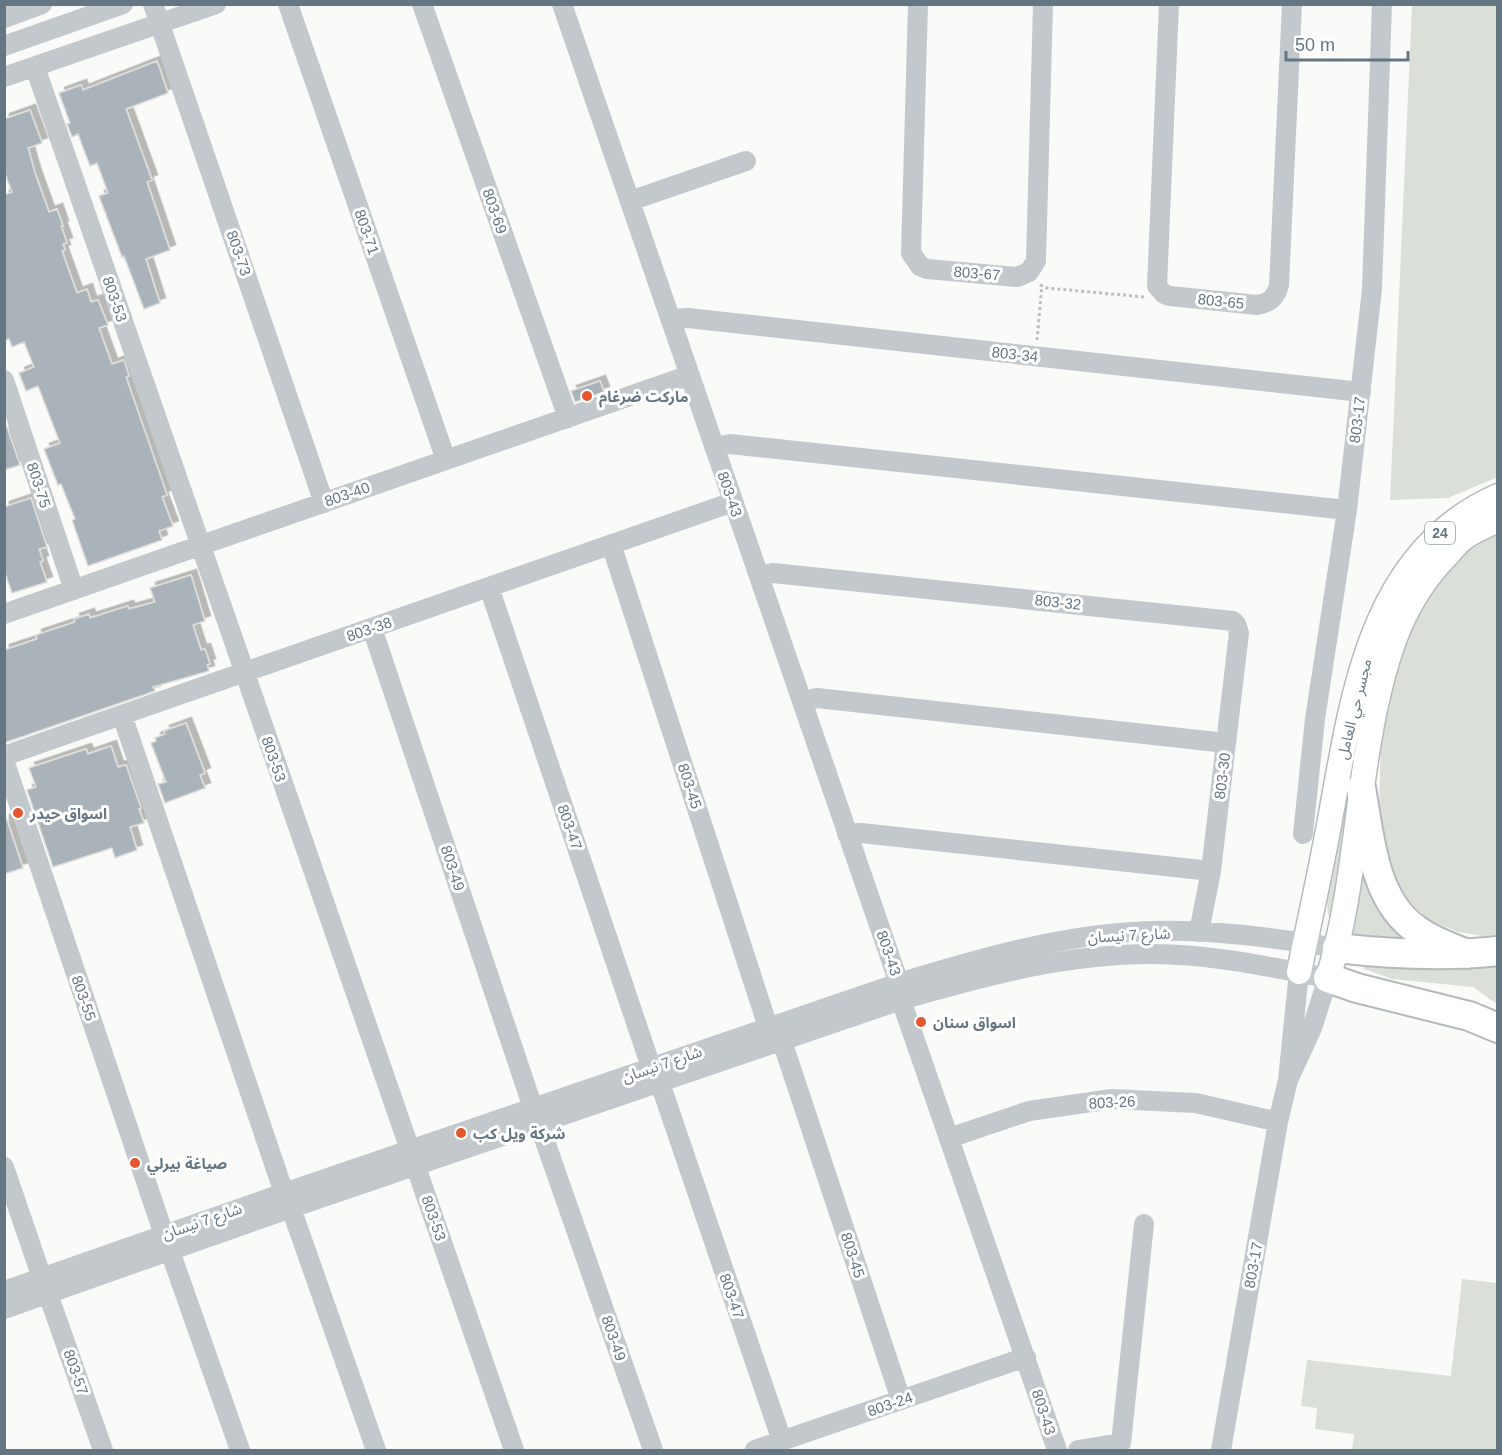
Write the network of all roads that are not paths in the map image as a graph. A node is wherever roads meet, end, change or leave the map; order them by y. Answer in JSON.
{"nodes":[{"id":1,"x":42,"y":4,"type":"edge"},
{"id":2,"x":123,"y":4,"type":"edge"},
{"id":3,"x":153,"y":4,"type":"edge"},
{"id":4,"x":216,"y":4,"type":"edge"},
{"id":5,"x":288,"y":4,"type":"edge"},
{"id":6,"x":423,"y":4,"type":"edge"},
{"id":7,"x":918,"y":4,"type":"edge"},
{"id":8,"x":1043,"y":4,"type":"edge"},
{"id":9,"x":1169,"y":4,"type":"edge"},
{"id":10,"x":1292,"y":4,"type":"edge"},
{"id":11,"x":1382,"y":4,"type":"edge"},
{"id":12,"x":564,"y":5,"type":"edge"},
{"id":13,"x":4,"y":18,"type":"edge"},
{"id":14,"x":160,"y":24,"type":"junction"},
{"id":15,"x":4,"y":46,"type":"edge"},
{"id":16,"x":35,"y":67,"type":"junction"},
{"id":17,"x":4,"y":77,"type":"edge"},
{"id":18,"x":746,"y":161,"type":"dead end"},
{"id":19,"x":630,"y":201,"type":"junction"},
{"id":20,"x":670,"y":319,"type":"junction"},
{"id":21,"x":690,"y":375,"type":"junction"},
{"id":22,"x":4,"y":380,"type":"edge"},
{"id":23,"x":1360,"y":392,"type":"junction"},
{"id":24,"x":568,"y":417,"type":"junction"},
{"id":25,"x":714,"y":447,"type":"junction"},
{"id":26,"x":446,"y":460,"type":"junction"},
{"id":27,"x":1497,"y":496,"type":"edge"},
{"id":28,"x":733,"y":501,"type":"junction"},
{"id":29,"x":324,"y":502,"type":"junction"},
{"id":30,"x":1347,"y":510,"type":"junction"},
{"id":31,"x":1497,"y":520,"type":"edge"},
{"id":32,"x":611,"y":544,"type":"junction"},
{"id":33,"x":201,"y":546,"type":"junction"},
{"id":34,"x":759,"y":576,"type":"junction"},
{"id":35,"x":489,"y":587,"type":"junction"},
{"id":36,"x":74,"y":590,"type":"junction"},
{"id":37,"x":1404,"y":592,"type":"junction"},
{"id":38,"x":4,"y":614,"type":"edge"},
{"id":39,"x":372,"y":628,"type":"junction"},
{"id":40,"x":244,"y":672,"type":"junction"},
{"id":41,"x":802,"y":702,"type":"junction"},
{"id":42,"x":122,"y":715,"type":"junction"},
{"id":43,"x":1226,"y":743,"type":"junction"},
{"id":44,"x":4,"y":758,"type":"edge"},
{"id":45,"x":1360,"y":788,"type":"junction"},
{"id":46,"x":848,"y":834,"type":"junction"},
{"id":47,"x":1304,"y":834,"type":"dead end"},
{"id":48,"x":1211,"y":871,"type":"junction"},
{"id":49,"x":1199,"y":932,"type":"junction"},
{"id":50,"x":1305,"y":943,"type":"junction"},
{"id":51,"x":1337,"y":948,"type":"junction"},
{"id":52,"x":1497,"y":951,"type":"edge"},
{"id":53,"x":1467,"y":954,"type":"junction"},
{"id":54,"x":1299,"y":972,"type":"junction"},
{"id":55,"x":1328,"y":978,"type":"junction"},
{"id":56,"x":900,"y":992,"type":"junction"},
{"id":57,"x":1497,"y":1029,"type":"edge"},
{"id":58,"x":775,"y":1034,"type":"junction"},
{"id":59,"x":656,"y":1075,"type":"junction"},
{"id":60,"x":1288,"y":1080,"type":"junction"},
{"id":61,"x":536,"y":1116,"type":"junction"},
{"id":62,"x":1278,"y":1122,"type":"junction"},
{"id":63,"x":950,"y":1138,"type":"junction"},
{"id":64,"x":413,"y":1158,"type":"junction"},
{"id":65,"x":4,"y":1167,"type":"edge"},
{"id":66,"x":287,"y":1201,"type":"junction"},
{"id":67,"x":1144,"y":1224,"type":"dead end"},
{"id":68,"x":167,"y":1243,"type":"junction"},
{"id":69,"x":45,"y":1286,"type":"junction"},
{"id":70,"x":4,"y":1291,"type":"edge"},
{"id":71,"x":4,"y":1309,"type":"edge"},
{"id":72,"x":1026,"y":1357,"type":"junction"},
{"id":73,"x":901,"y":1400,"type":"junction"},
{"id":74,"x":782,"y":1441,"type":"junction"},
{"id":75,"x":103,"y":1450,"type":"edge"},
{"id":76,"x":240,"y":1450,"type":"edge"},
{"id":77,"x":376,"y":1450,"type":"edge"},
{"id":78,"x":514,"y":1450,"type":"edge"},
{"id":79,"x":653,"y":1450,"type":"edge"},
{"id":80,"x":755,"y":1450,"type":"edge"},
{"id":81,"x":1057,"y":1450,"type":"edge"},
{"id":82,"x":1078,"y":1450,"type":"edge"},
{"id":83,"x":1221,"y":1450,"type":"edge"}],
"edges":[{"from":1,"to":13,"type":"street"},
{"from":2,"to":15,"type":"street"},
{"from":3,"to":14,"type":"street","name":"803-73"},
{"from":4,"to":14,"type":"street"},
{"from":5,"to":26,"type":"street","name":"803-71"},
{"from":6,"to":24,"type":"street","name":"803-69"},
{"from":7,"to":8,"type":"street","name":"803-67"},
{"from":9,"to":10,"type":"street","name":"803-65"},
{"from":11,"to":23,"type":"street","name":"803-17"},
{"from":12,"to":19,"type":"street","name":"803-43"},
{"from":14,"to":16,"type":"street"},
{"from":14,"to":29,"type":"street","name":"803-73"},
{"from":16,"to":17,"type":"street"},
{"from":16,"to":33,"type":"street","name":"803-53"},
{"from":18,"to":19,"type":"street"},
{"from":19,"to":20,"type":"street","name":"803-43"},
{"from":20,"to":21,"type":"street","name":"803-43"},
{"from":20,"to":23,"type":"street","name":"803-34"},
{"from":21,"to":24,"type":"street","name":"803-40"},
{"from":21,"to":25,"type":"street","name":"803-43"},
{"from":22,"to":36,"type":"street","name":"803-75"},
{"from":23,"to":30,"type":"street","name":"803-17"},
{"from":24,"to":26,"type":"street","name":"803-40"},
{"from":25,"to":28,"type":"street","name":"803-43"},
{"from":25,"to":30,"type":"street"},
{"from":26,"to":29,"type":"street","name":"803-40"},
{"from":27,"to":37,"type":"main road","name":"مجسر حي العامل","number":"24"},
{"from":28,"to":32,"type":"street","name":"803-38"},
{"from":28,"to":34,"type":"street","name":"803-43"},
{"from":29,"to":33,"type":"street","name":"803-40"},
{"from":30,"to":47,"type":"street","name":"803-17"},
{"from":31,"to":37,"type":"main road","name":"مجسر حي العامل","number":"24"},
{"from":32,"to":35,"type":"street","name":"803-38"},
{"from":32,"to":58,"type":"street","name":"803-45"},
{"from":33,"to":36,"type":"street","name":"803-40"},
{"from":33,"to":40,"type":"street","name":"803-53"},
{"from":34,"to":41,"type":"street","name":"803-43"},
{"from":34,"to":43,"type":"street","name":"803-32"},
{"from":35,"to":39,"type":"street","name":"803-38"},
{"from":35,"to":59,"type":"street","name":"803-47"},
{"from":36,"to":38,"type":"street","name":"803-40"},
{"from":37,"to":45,"type":"main road","name":"مجسر حي العامل"},
{"from":37,"to":50,"type":"main road","name":"مجسر حي العامل"},
{"from":39,"to":40,"type":"street","name":"803-38"},
{"from":39,"to":61,"type":"street","name":"803-49"},
{"from":40,"to":42,"type":"street","name":"803-38"},
{"from":40,"to":64,"type":"street","name":"803-53"},
{"from":41,"to":43,"type":"street","name":"803-30"},
{"from":41,"to":46,"type":"street","name":"803-43"},
{"from":42,"to":44,"type":"street","name":"803-38"},
{"from":42,"to":66,"type":"street"},
{"from":43,"to":48,"type":"street","name":"803-30"},
{"from":44,"to":68,"type":"street","name":"803-55"},
{"from":45,"to":51,"type":"main road","name":"مجسر حي العامل"},
{"from":45,"to":53,"type":"highway"},
{"from":46,"to":48,"type":"street"},
{"from":46,"to":56,"type":"street","name":"803-43"},
{"from":48,"to":49,"type":"street","name":"803-30"},
{"from":49,"to":50,"type":"street","name":"شارع 7 نيسان"},
{"from":49,"to":56,"type":"street","name":"شارع 7 نيسان"},
{"from":50,"to":51,"type":"street","name":"شارع 7 نيسان"},
{"from":50,"to":54,"type":"main road","name":"مجسر حي العامل"},
{"from":51,"to":53,"type":"highway"},
{"from":51,"to":55,"type":"main road","name":"مجسر حي العامل"},
{"from":52,"to":53,"type":"highway"},
{"from":54,"to":55,"type":"street","name":"شارع 7 نيسان"},
{"from":54,"to":56,"type":"street","name":"شارع 7 نيسان"},
{"from":54,"to":60,"type":"street","name":"803-17"},
{"from":55,"to":57,"type":"highway"},
{"from":55,"to":60,"type":"street","name":"803-17"},
{"from":56,"to":58,"type":"street","name":"شارع 7 نيسان"},
{"from":56,"to":63,"type":"street","name":"803-43"},
{"from":58,"to":59,"type":"street","name":"شارع 7 نيسان"},
{"from":58,"to":73,"type":"street","name":"803-45"},
{"from":59,"to":61,"type":"street","name":"شارع 7 نيسان"},
{"from":59,"to":74,"type":"street","name":"803-47"},
{"from":60,"to":62,"type":"street","name":"803-17"},
{"from":61,"to":64,"type":"street","name":"شارع 7 نيسان"},
{"from":61,"to":79,"type":"street","name":"803-49"},
{"from":62,"to":63,"type":"street","name":"803-26"},
{"from":62,"to":83,"type":"street","name":"803-17"},
{"from":63,"to":72,"type":"street","name":"803-43"},
{"from":64,"to":66,"type":"street","name":"شارع 7 نيسان"},
{"from":64,"to":78,"type":"street","name":"803-53"},
{"from":65,"to":69,"type":"street","name":"803-57"},
{"from":66,"to":68,"type":"street","name":"شارع 7 نيسان"},
{"from":66,"to":77,"type":"street"},
{"from":67,"to":82,"type":"street"},
{"from":68,"to":69,"type":"street","name":"شارع 7 نيسان"},
{"from":68,"to":76,"type":"street","name":"803-55"},
{"from":69,"to":70,"type":"street","name":"شارع 7 نيسان"},
{"from":69,"to":71,"type":"street","name":"شارع 7 نيسان"},
{"from":69,"to":75,"type":"street","name":"803-57"},
{"from":72,"to":73,"type":"street","name":"803-24"},
{"from":72,"to":81,"type":"street","name":"803-43"},
{"from":73,"to":74,"type":"street","name":"803-24"},
{"from":74,"to":80,"type":"street","name":"803-24"}]}
